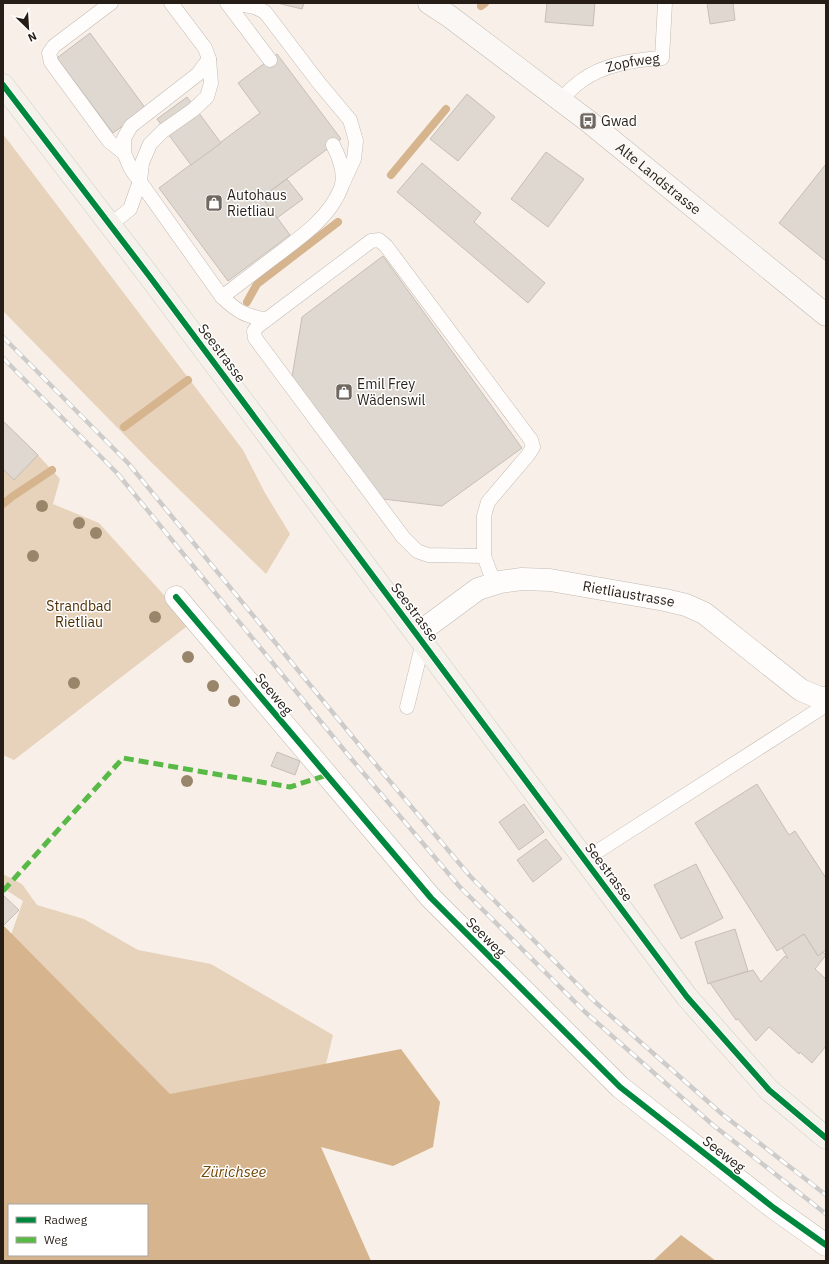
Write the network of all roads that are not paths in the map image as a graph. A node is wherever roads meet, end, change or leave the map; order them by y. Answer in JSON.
{"nodes":[{"id":1,"x":111,"y":3,"type":"edge"},
{"id":2,"x":171,"y":3,"type":"edge"},
{"id":3,"x":226,"y":3,"type":"edge"},
{"id":4,"x":233,"y":3,"type":"edge"},
{"id":5,"x":429,"y":3,"type":"edge"},
{"id":6,"x":665,"y":3,"type":"edge"},
{"id":7,"x":209,"y":59,"type":"junction"},
{"id":8,"x":270,"y":60,"type":"dead end"},
{"id":9,"x":3,"y":85,"type":"edge"},
{"id":10,"x":560,"y":100,"type":"junction"},
{"id":11,"x":333,"y":145,"type":"dead end"},
{"id":12,"x":124,"y":153,"type":"junction"},
{"id":13,"x":140,"y":181,"type":"junction"},
{"id":14,"x":341,"y":187,"type":"junction"},
{"id":15,"x":110,"y":225,"type":"junction"},
{"id":16,"x":222,"y":296,"type":"junction"},
{"id":17,"x":826,"y":315,"type":"edge"},
{"id":18,"x":266,"y":320,"type":"junction"},
{"id":19,"x":484,"y":556,"type":"junction"},
{"id":20,"x":494,"y":583,"type":"junction"},
{"id":21,"x":176,"y":597,"type":"dead end"},
{"id":22,"x":420,"y":638,"type":"junction"},
{"id":23,"x":826,"y":698,"type":"edge"},
{"id":24,"x":826,"y":705,"type":"edge"},
{"id":25,"x":406,"y":707,"type":"dead end"},
{"id":26,"x":584,"y":860,"type":"junction"},
{"id":27,"x":826,"y":1138,"type":"edge"},
{"id":28,"x":826,"y":1245,"type":"edge"}],
"edges":[{"from":1,"to":12,"type":"lane"},
{"from":2,"to":7,"type":"lane"},
{"from":3,"to":8,"type":"lane"},
{"from":4,"to":14,"type":"lane"},
{"from":5,"to":10,"type":"street","name":"Alte Landstrasse"},
{"from":6,"to":10,"type":"lane","name":"Zopfweg"},
{"from":7,"to":12,"type":"lane"},
{"from":7,"to":13,"type":"lane"},
{"from":9,"to":15,"type":"main road","name":"Seestrasse"},
{"from":10,"to":17,"type":"street","name":"Alte Landstrasse"},
{"from":11,"to":14,"type":"lane"},
{"from":12,"to":13,"type":"lane"},
{"from":13,"to":15,"type":"lane"},
{"from":13,"to":16,"type":"lane"},
{"from":14,"to":16,"type":"lane"},
{"from":15,"to":22,"type":"main road","name":"Seestrasse"},
{"from":16,"to":18,"type":"lane"},
{"from":18,"to":19,"type":"lane"},
{"from":18,"to":19,"type":"lane"},
{"from":19,"to":20,"type":"lane"},
{"from":20,"to":22,"type":"street","name":"Rietliaustrasse"},
{"from":20,"to":23,"type":"street","name":"Rietliaustrasse"},
{"from":21,"to":28,"type":"street","name":"Seeweg"},
{"from":22,"to":25,"type":"lane"},
{"from":22,"to":26,"type":"main road","name":"Seestrasse"},
{"from":24,"to":26,"type":"lane"},
{"from":26,"to":27,"type":"main road","name":"Seestrasse"}]}
